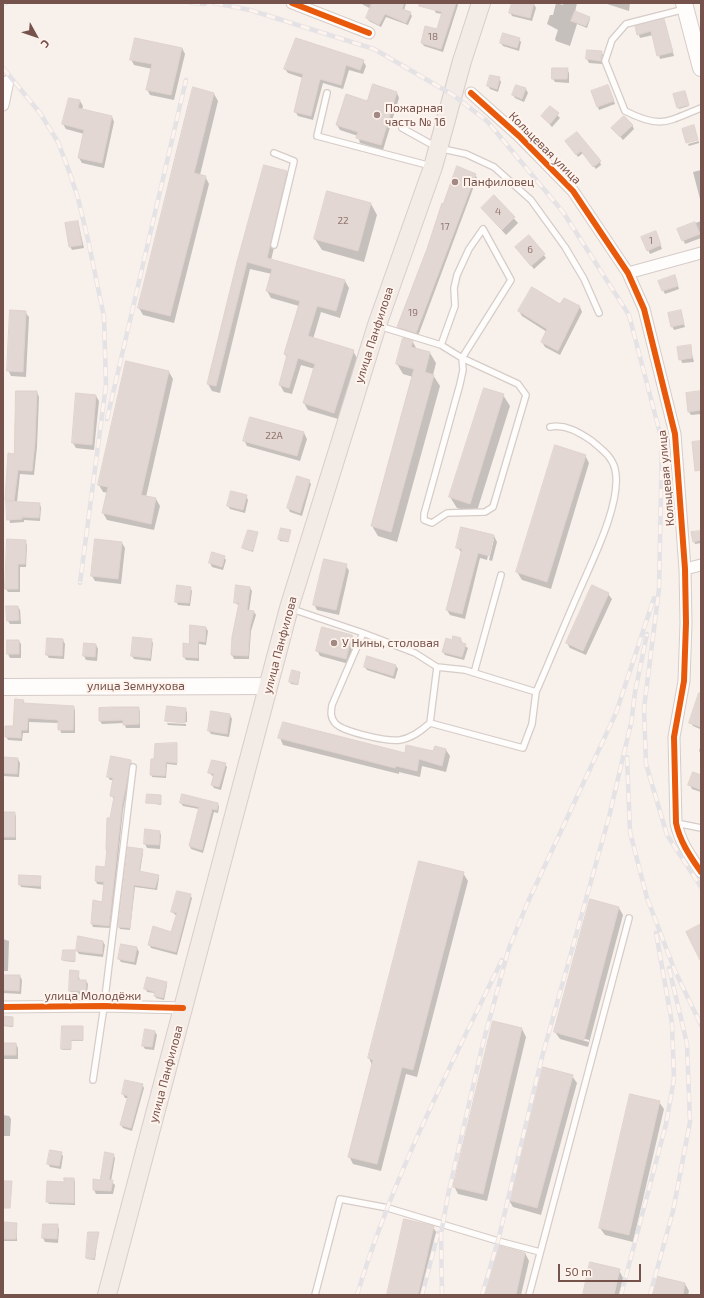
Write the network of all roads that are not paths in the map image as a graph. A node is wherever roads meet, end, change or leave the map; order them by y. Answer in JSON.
{"nodes":[{"id":1,"x":292,"y":3,"type":"edge"},
{"id":2,"x":481,"y":3,"type":"edge"},
{"id":3,"x":685,"y":6,"type":"edge"},
{"id":4,"x":368,"y":33,"type":"dead end"},
{"id":5,"x":701,"y":68,"type":"edge"},
{"id":6,"x":8,"y":81,"type":"dead end"},
{"id":7,"x":327,"y":93,"type":"dead end"},
{"id":8,"x":471,"y":93,"type":"dead end"},
{"id":9,"x":3,"y":105,"type":"edge"},
{"id":10,"x":701,"y":108,"type":"edge"},
{"id":11,"x":402,"y":128,"type":"dead end"},
{"id":12,"x":438,"y":148,"type":"junction"},
{"id":13,"x":274,"y":153,"type":"dead end"},
{"id":14,"x":433,"y":167,"type":"junction"},
{"id":15,"x":274,"y":245,"type":"dead end"},
{"id":16,"x":701,"y":253,"type":"edge"},
{"id":17,"x":628,"y":274,"type":"junction"},
{"id":18,"x":599,"y":313,"type":"dead end"},
{"id":19,"x":377,"y":325,"type":"junction"},
{"id":20,"x":442,"y":345,"type":"junction"},
{"id":21,"x":462,"y":358,"type":"junction"},
{"id":22,"x":550,"y":427,"type":"dead end"},
{"id":23,"x":701,"y":565,"type":"edge"},
{"id":24,"x":685,"y":569,"type":"junction"},
{"id":25,"x":501,"y":575,"type":"dead end"},
{"id":26,"x":289,"y":608,"type":"junction"},
{"id":27,"x":363,"y":633,"type":"junction"},
{"id":28,"x":437,"y":667,"type":"junction"},
{"id":29,"x":474,"y":673,"type":"junction"},
{"id":30,"x":268,"y":686,"type":"junction"},
{"id":31,"x":3,"y":687,"type":"edge"},
{"id":32,"x":536,"y":692,"type":"junction"},
{"id":33,"x":430,"y":723,"type":"junction"},
{"id":34,"x":134,"y":767,"type":"dead end"},
{"id":35,"x":676,"y":823,"type":"junction"},
{"id":36,"x":701,"y":828,"type":"edge"},
{"id":37,"x":701,"y":872,"type":"edge"},
{"id":38,"x":629,"y":918,"type":"dead end"},
{"id":39,"x":104,"y":1006,"type":"junction"},
{"id":40,"x":3,"y":1008,"type":"edge"},
{"id":41,"x":183,"y":1008,"type":"junction"},
{"id":42,"x":93,"y":1080,"type":"dead end"},
{"id":43,"x":540,"y":1252,"type":"junction"},
{"id":44,"x":108,"y":1295,"type":"edge"},
{"id":45,"x":315,"y":1295,"type":"edge"},
{"id":46,"x":529,"y":1295,"type":"edge"}],
"edges":[{"from":1,"to":4,"type":"street"},
{"from":2,"to":12,"type":"main road","name":"улица Панфилова"},
{"from":3,"to":5,"type":"main road"},
{"from":3,"to":10,"type":"lane"},
{"from":6,"to":9,"type":"street"},
{"from":7,"to":14,"type":"lane"},
{"from":8,"to":17,"type":"street","name":"Кольцевая улица"},
{"from":11,"to":12,"type":"lane"},
{"from":12,"to":14,"type":"main road","name":"улица Панфилова"},
{"from":12,"to":18,"type":"lane"},
{"from":13,"to":15,"type":"lane"},
{"from":14,"to":19,"type":"main road","name":"улица Панфилова"},
{"from":16,"to":17,"type":"street"},
{"from":17,"to":24,"type":"street","name":"Кольцевая улица"},
{"from":19,"to":20,"type":"lane"},
{"from":19,"to":26,"type":"main road","name":"улица Панфилова"},
{"from":20,"to":21,"type":"lane"},
{"from":20,"to":21,"type":"lane"},
{"from":21,"to":21,"type":"lane"},
{"from":22,"to":32,"type":"lane"},
{"from":23,"to":24,"type":"street"},
{"from":24,"to":35,"type":"street","name":"Кольцевая улица"},
{"from":25,"to":29,"type":"lane"},
{"from":26,"to":27,"type":"lane"},
{"from":26,"to":30,"type":"main road","name":"улица Панфилова"},
{"from":27,"to":28,"type":"lane"},
{"from":27,"to":33,"type":"lane"},
{"from":28,"to":29,"type":"lane"},
{"from":28,"to":33,"type":"lane"},
{"from":29,"to":32,"type":"lane"},
{"from":30,"to":31,"type":"main road","name":"улица Земнухова"},
{"from":30,"to":41,"type":"main road","name":"улица Панфилова"},
{"from":32,"to":33,"type":"lane"},
{"from":34,"to":39,"type":"lane"},
{"from":35,"to":36,"type":"lane"},
{"from":35,"to":37,"type":"street","name":"Кольцевая улица"},
{"from":38,"to":43,"type":"lane"},
{"from":39,"to":40,"type":"street","name":"улица Молодёжи"},
{"from":39,"to":41,"type":"street","name":"улица Молодёжи"},
{"from":39,"to":42,"type":"lane"},
{"from":41,"to":44,"type":"main road","name":"улица Панфилова"},
{"from":43,"to":45,"type":"lane"},
{"from":43,"to":46,"type":"lane"}]}
